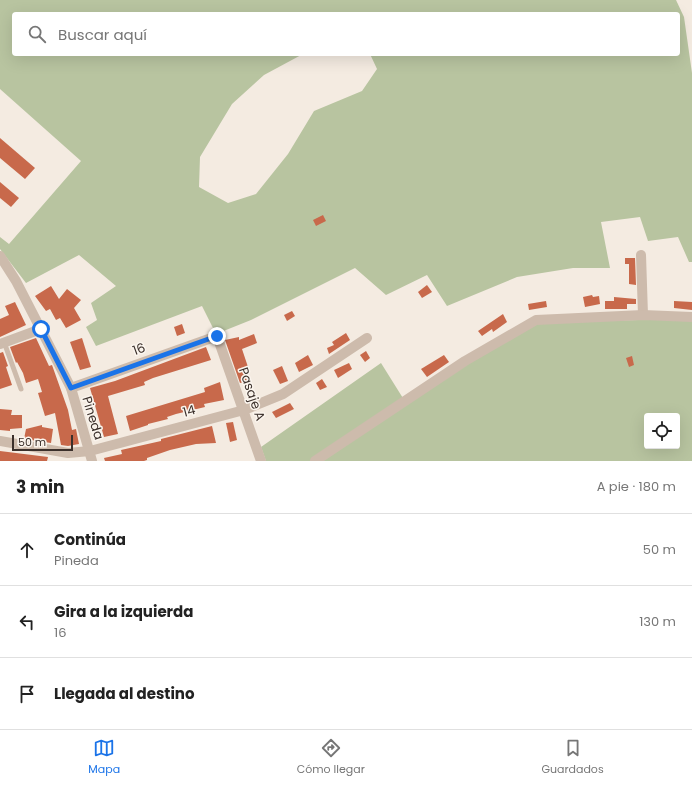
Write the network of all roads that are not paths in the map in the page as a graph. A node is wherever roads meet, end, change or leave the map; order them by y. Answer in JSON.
{"nodes":[{"id":1,"x":641,"y":255,"type":"dead end"},
{"id":2,"x":0,"y":256,"type":"edge"},
{"id":3,"x":643,"y":315,"type":"junction"},
{"id":4,"x":692,"y":317,"type":"edge"},
{"id":5,"x":41,"y":329,"type":"junction"},
{"id":6,"x":217,"y":336,"type":"joint"},
{"id":7,"x":367,"y":338,"type":"dead end"},
{"id":8,"x":2,"y":343,"type":"edge"},
{"id":9,"x":71,"y":388,"type":"junction"},
{"id":10,"x":21,"y":389,"type":"dead end"},
{"id":11,"x":244,"y":410,"type":"junction"},
{"id":12,"x":0,"y":441,"type":"edge"},
{"id":13,"x":91,"y":456,"type":"edge"},
{"id":14,"x":260,"y":461,"type":"edge"},
{"id":15,"x":315,"y":461,"type":"edge"}],
"edges":[{"from":1,"to":3,"type":"street"},
{"from":2,"to":5,"type":"street","name":"Pineda"},
{"from":3,"to":4,"type":"street"},
{"from":3,"to":15,"type":"street"},
{"from":5,"to":8,"type":"street"},
{"from":5,"to":9,"type":"street","name":"Pineda"},
{"from":6,"to":9,"type":"street","name":"16"},
{"from":6,"to":11,"type":"street","name":"Pasaje A"},
{"from":7,"to":11,"type":"street","name":"14"},
{"from":8,"to":10,"type":"lane"},
{"from":9,"to":13,"type":"street","name":"Pineda"},
{"from":11,"to":13,"type":"street","name":"14"},
{"from":11,"to":14,"type":"street","name":"Pasaje A"},
{"from":12,"to":13,"type":"street","name":"14"}]}
